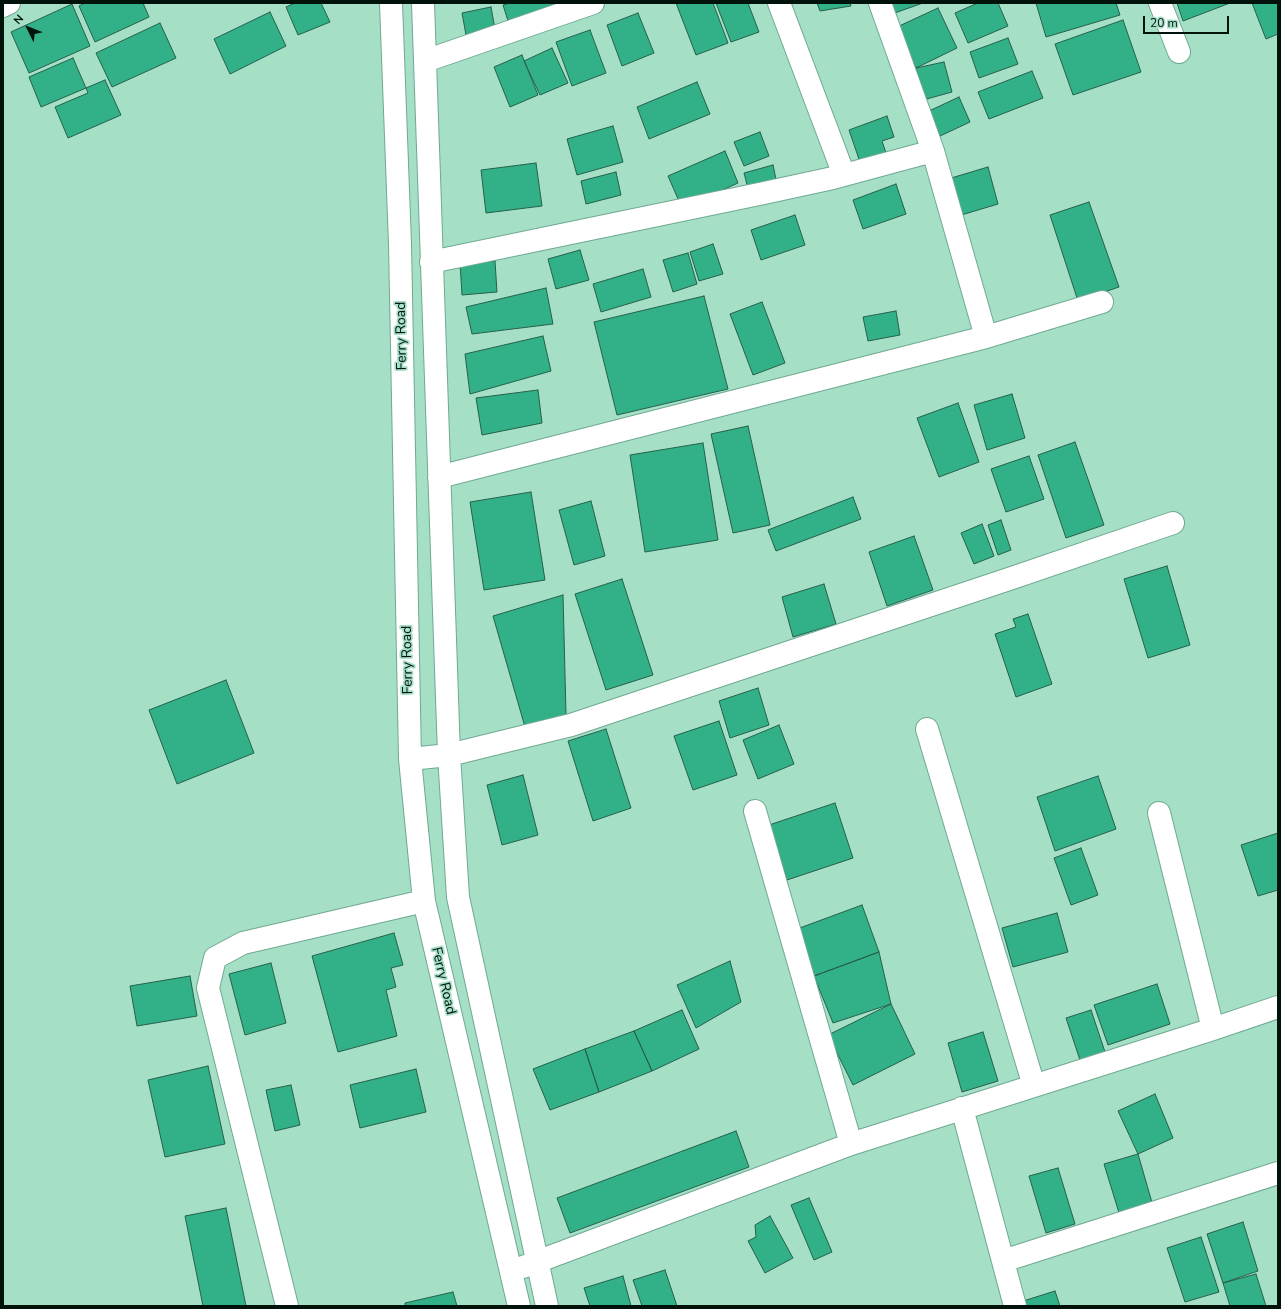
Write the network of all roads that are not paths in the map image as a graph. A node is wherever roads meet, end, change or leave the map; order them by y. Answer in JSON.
{"nodes":[{"id":1,"x":9,"y":3,"type":"edge"},
{"id":2,"x":391,"y":3,"type":"edge"},
{"id":3,"x":423,"y":3,"type":"edge"},
{"id":4,"x":594,"y":3,"type":"edge"},
{"id":5,"x":779,"y":3,"type":"edge"},
{"id":6,"x":880,"y":3,"type":"edge"},
{"id":7,"x":1160,"y":3,"type":"edge"},
{"id":8,"x":3,"y":6,"type":"edge"},
{"id":9,"x":1179,"y":52,"type":"dead end"},
{"id":10,"x":425,"y":61,"type":"junction"},
{"id":11,"x":933,"y":151,"type":"junction"},
{"id":12,"x":844,"y":174,"type":"junction"},
{"id":13,"x":431,"y":262,"type":"junction"},
{"id":14,"x":1102,"y":302,"type":"dead end"},
{"id":15,"x":986,"y":337,"type":"junction"},
{"id":16,"x":439,"y":476,"type":"junction"},
{"id":17,"x":1173,"y":522,"type":"dead end"},
{"id":18,"x":926,"y":729,"type":"dead end"},
{"id":19,"x":449,"y":755,"type":"junction"},
{"id":20,"x":410,"y":759,"type":"junction"},
{"id":21,"x":755,"y":811,"type":"dead end"},
{"id":22,"x":1160,"y":813,"type":"dead end"},
{"id":23,"x":424,"y":902,"type":"junction"},
{"id":24,"x":1278,"y":1007,"type":"edge"},
{"id":25,"x":1213,"y":1029,"type":"junction"},
{"id":26,"x":1034,"y":1086,"type":"junction"},
{"id":27,"x":962,"y":1108,"type":"junction"},
{"id":28,"x":851,"y":1144,"type":"junction"},
{"id":29,"x":1278,"y":1173,"type":"edge"},
{"id":30,"x":1003,"y":1261,"type":"junction"},
{"id":31,"x":537,"y":1262,"type":"junction"},
{"id":32,"x":511,"y":1271,"type":"junction"},
{"id":33,"x":287,"y":1306,"type":"edge"},
{"id":34,"x":519,"y":1306,"type":"edge"},
{"id":35,"x":547,"y":1306,"type":"edge"},
{"id":36,"x":1015,"y":1306,"type":"edge"}],
"edges":[{"from":1,"to":8,"type":"street"},
{"from":2,"to":20,"type":"street","name":"Ferry Road"},
{"from":3,"to":10,"type":"street"},
{"from":4,"to":10,"type":"street"},
{"from":5,"to":12,"type":"street"},
{"from":6,"to":11,"type":"street"},
{"from":7,"to":9,"type":"street"},
{"from":10,"to":13,"type":"street"},
{"from":11,"to":12,"type":"street"},
{"from":11,"to":15,"type":"street"},
{"from":12,"to":13,"type":"street"},
{"from":13,"to":16,"type":"street"},
{"from":14,"to":15,"type":"street"},
{"from":15,"to":16,"type":"street"},
{"from":16,"to":19,"type":"street"},
{"from":17,"to":19,"type":"street"},
{"from":18,"to":26,"type":"street"},
{"from":19,"to":20,"type":"street"},
{"from":19,"to":31,"type":"street"},
{"from":20,"to":23,"type":"street","name":"Ferry Road"},
{"from":21,"to":28,"type":"street"},
{"from":22,"to":25,"type":"street"},
{"from":23,"to":32,"type":"street","name":"Ferry Road"},
{"from":23,"to":33,"type":"street"},
{"from":24,"to":25,"type":"street"},
{"from":25,"to":26,"type":"street"},
{"from":26,"to":27,"type":"street"},
{"from":27,"to":28,"type":"street"},
{"from":27,"to":30,"type":"street"},
{"from":28,"to":31,"type":"street"},
{"from":29,"to":30,"type":"street"},
{"from":30,"to":36,"type":"street"},
{"from":31,"to":32,"type":"street"},
{"from":31,"to":35,"type":"street"},
{"from":32,"to":34,"type":"street","name":"Ferry Road"}]}
